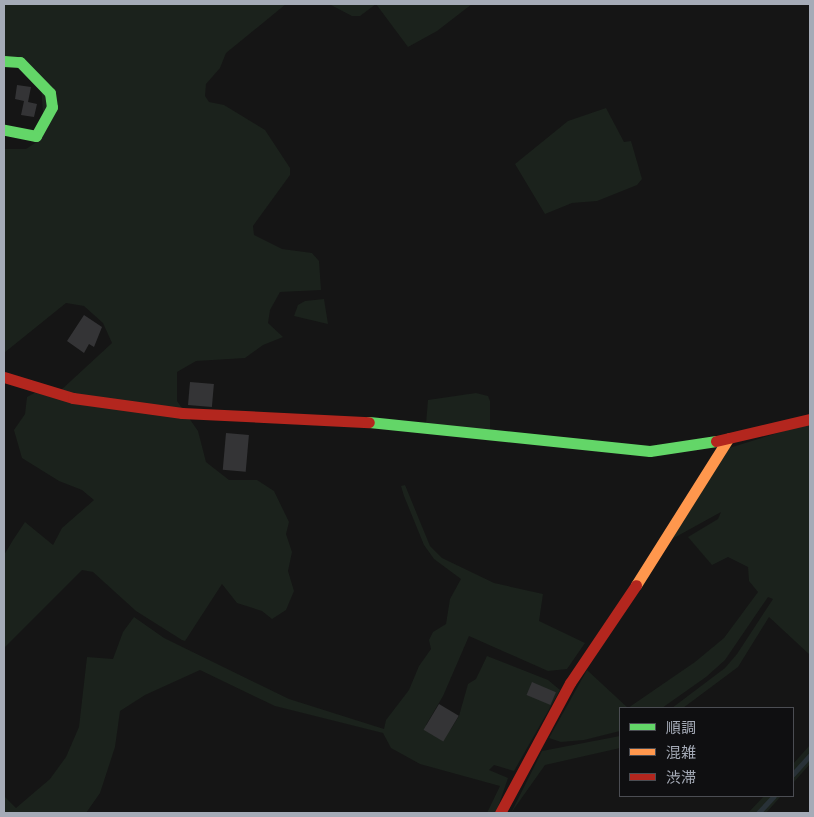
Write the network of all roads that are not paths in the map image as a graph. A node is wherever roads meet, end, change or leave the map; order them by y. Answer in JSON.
{"nodes":[{"id":1,"x":4,"y":61,"type":"edge"},
{"id":2,"x":4,"y":130,"type":"edge"},
{"id":3,"x":4,"y":377,"type":"edge"},
{"id":4,"x":810,"y":419,"type":"edge"},
{"id":5,"x":728,"y":439,"type":"junction"},
{"id":6,"x":500,"y":813,"type":"edge"}],
"edges":[{"from":1,"to":2,"type":"street"},
{"from":3,"to":5,"type":"street"},
{"from":4,"to":5,"type":"street"},
{"from":5,"to":6,"type":"street"}]}
